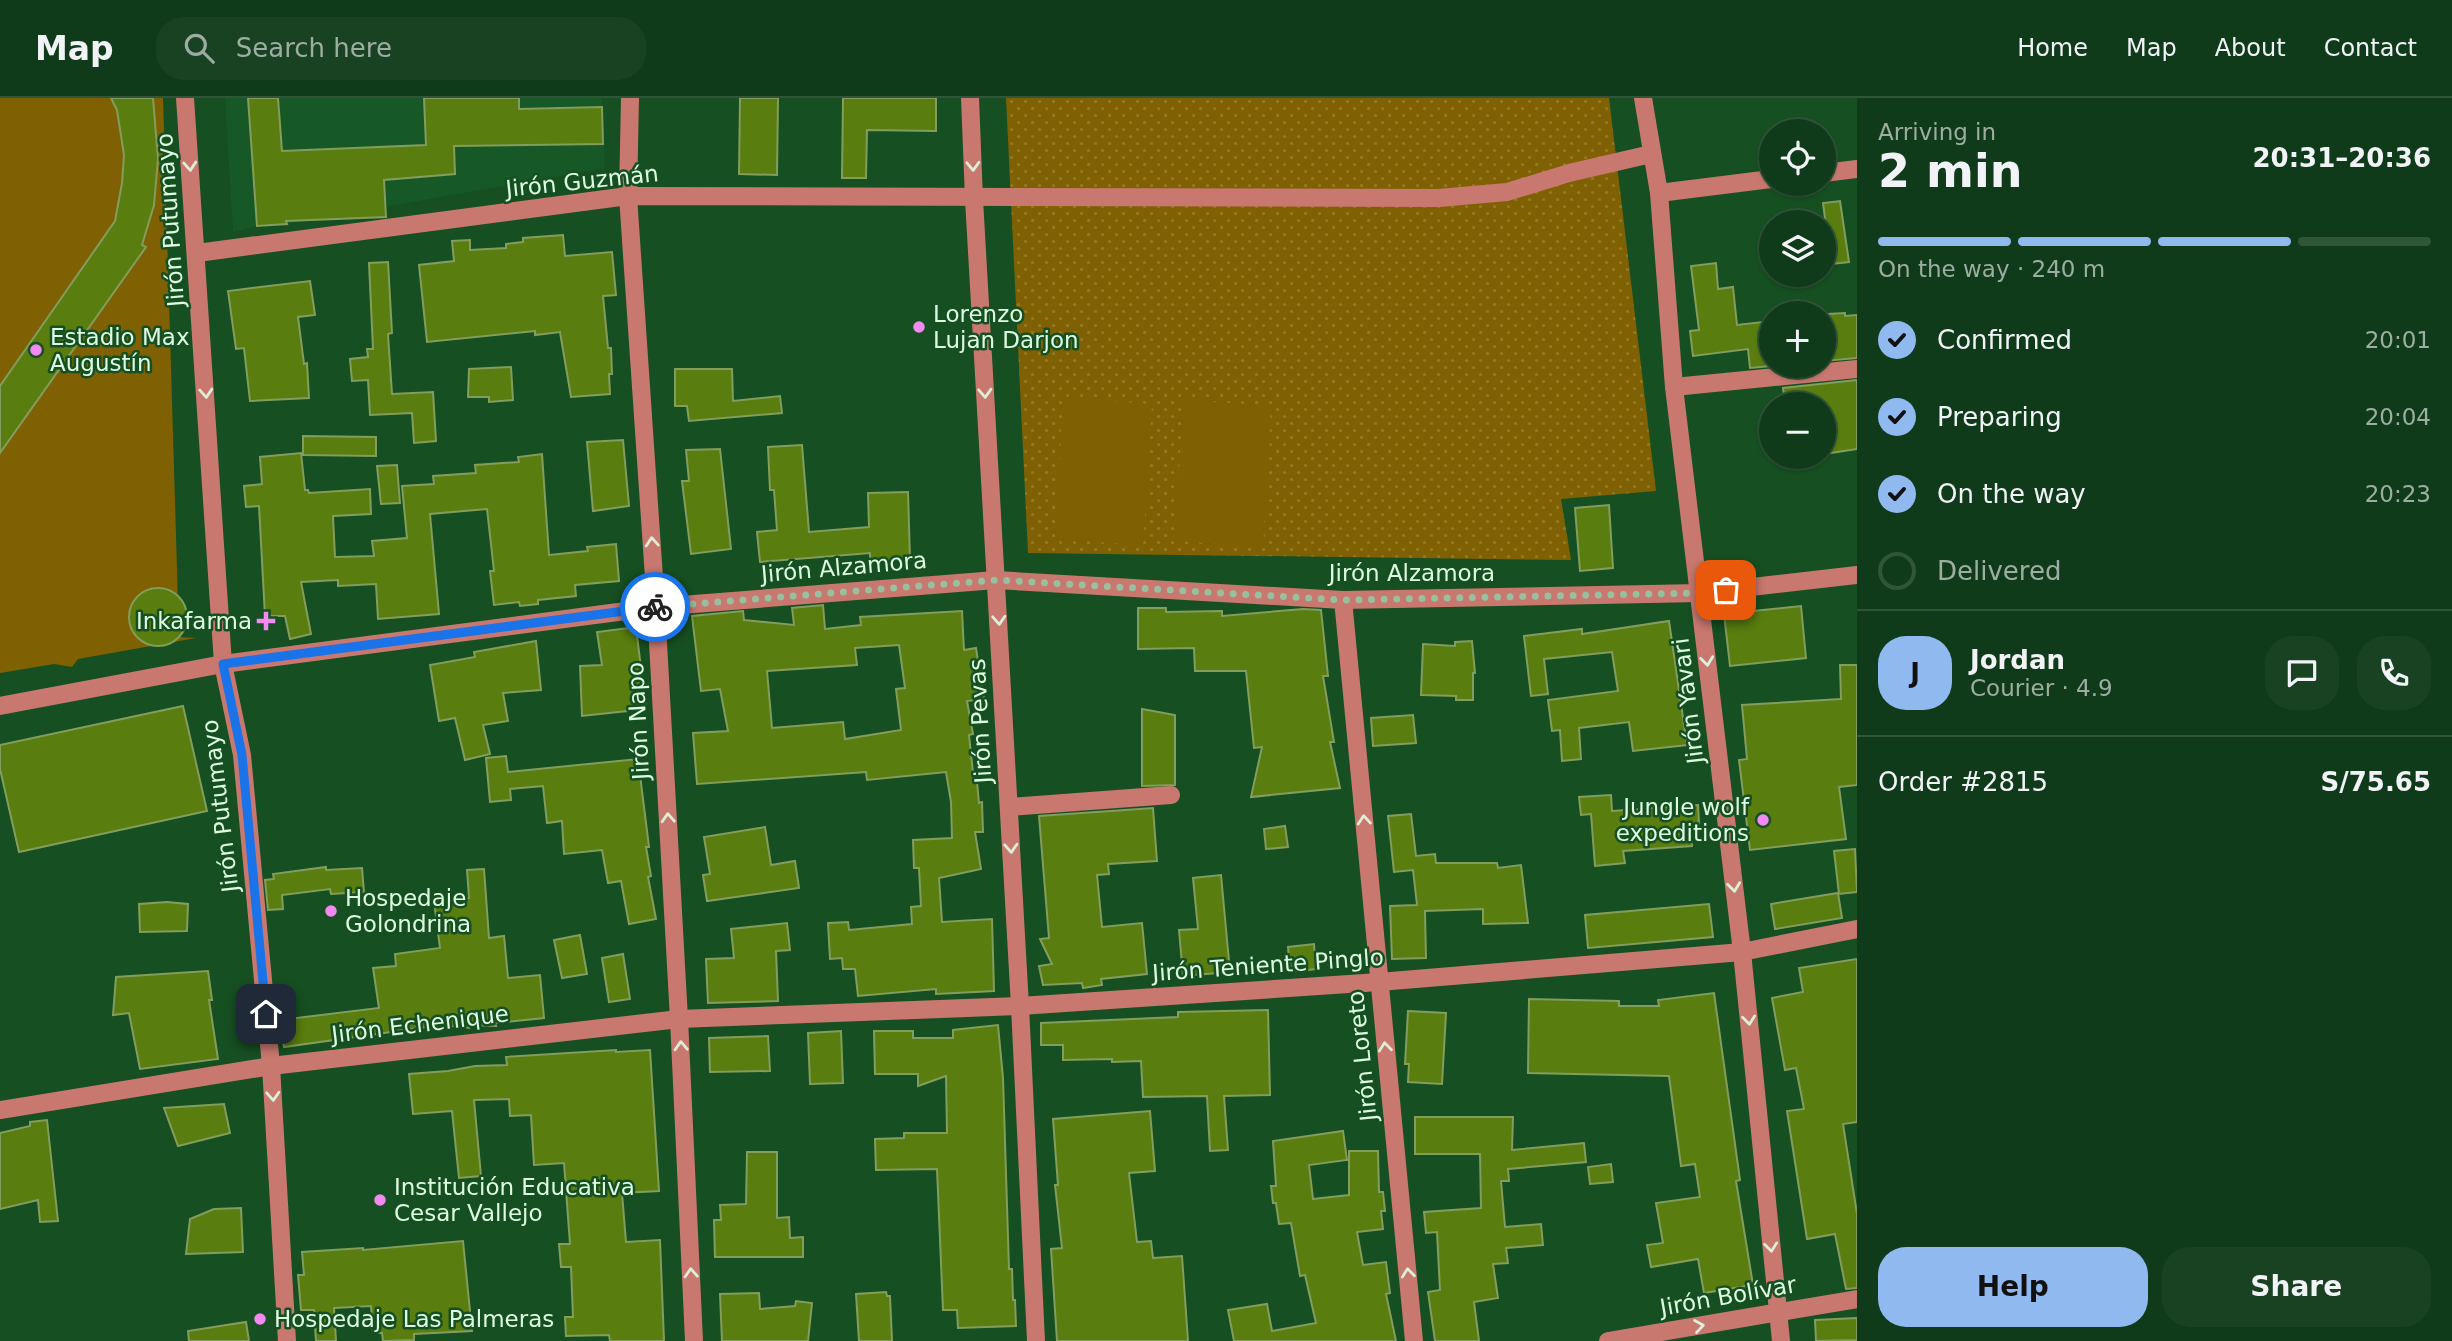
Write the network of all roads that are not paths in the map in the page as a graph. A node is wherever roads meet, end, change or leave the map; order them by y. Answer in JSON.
{"nodes":[{"id":1,"x":185,"y":98,"type":"edge"},
{"id":2,"x":630,"y":98,"type":"edge"},
{"id":3,"x":970,"y":98,"type":"edge"},
{"id":4,"x":1643,"y":98,"type":"edge"},
{"id":5,"x":1651,"y":154,"type":"junction"},
{"id":6,"x":1857,"y":169,"type":"edge"},
{"id":7,"x":1836,"y":172,"type":"edge"},
{"id":8,"x":1759,"y":180,"type":"edge"},
{"id":9,"x":1659,"y":193,"type":"junction"},
{"id":10,"x":628,"y":196,"type":"junction"},
{"id":11,"x":974,"y":199,"type":"junction"},
{"id":12,"x":197,"y":253,"type":"junction"},
{"id":13,"x":1857,"y":369,"type":"edge"},
{"id":14,"x":1674,"y":387,"type":"junction"},
{"id":15,"x":1857,"y":575,"type":"edge"},
{"id":16,"x":996,"y":580,"type":"junction"},
{"id":17,"x":1699,"y":593,"type":"junction"},
{"id":18,"x":1343,"y":600,"type":"junction"},
{"id":19,"x":656,"y":607,"type":"junction"},
{"id":20,"x":223,"y":664,"type":"junction"},
{"id":21,"x":0,"y":706,"type":"edge"},
{"id":22,"x":1171,"y":795,"type":"dead end"},
{"id":23,"x":1009,"y":807,"type":"junction"},
{"id":24,"x":1857,"y":929,"type":"edge"},
{"id":25,"x":1742,"y":952,"type":"junction"},
{"id":26,"x":1379,"y":982,"type":"junction"},
{"id":27,"x":1020,"y":1006,"type":"junction"},
{"id":28,"x":680,"y":1019,"type":"junction"},
{"id":29,"x":271,"y":1066,"type":"junction"},
{"id":30,"x":0,"y":1110,"type":"edge"},
{"id":31,"x":1857,"y":1299,"type":"edge"},
{"id":32,"x":1777,"y":1313,"type":"junction"},
{"id":33,"x":288,"y":1341,"type":"edge"},
{"id":34,"x":694,"y":1341,"type":"edge"},
{"id":35,"x":1036,"y":1341,"type":"edge"},
{"id":36,"x":1414,"y":1341,"type":"edge"},
{"id":37,"x":1608,"y":1341,"type":"edge"},
{"id":38,"x":1781,"y":1341,"type":"edge"}],
"edges":[{"from":1,"to":12,"type":"street","name":"Jirón Putumayo","one_way":true},
{"from":2,"to":10,"type":"street","name":"Jirón Napo"},
{"from":3,"to":11,"type":"street","name":"Jirón Pevas","one_way":true},
{"from":4,"to":5,"type":"street","name":"Jirón Yavari"},
{"from":5,"to":9,"type":"street","name":"Jirón Yavari"},
{"from":5,"to":11,"type":"street","name":"Jirón Guzmán"},
{"from":6,"to":7,"type":"street"},
{"from":8,"to":9,"type":"street"},
{"from":9,"to":14,"type":"street","name":"Jirón Yavari"},
{"from":10,"to":11,"type":"street","name":"Jirón Guzmán"},
{"from":10,"to":12,"type":"street","name":"Jirón Guzmán"},
{"from":19,"to":10,"type":"street","name":"Jirón Napo","one_way":true},
{"from":11,"to":16,"type":"street","name":"Jirón Pevas","one_way":true},
{"from":12,"to":20,"type":"street","name":"Jirón Putumayo","one_way":true},
{"from":13,"to":14,"type":"street"},
{"from":14,"to":17,"type":"street","name":"Jirón Yavari"},
{"from":15,"to":17,"type":"street","name":"Jirón Alzamora"},
{"from":16,"to":18,"type":"street","name":"Jirón Alzamora"},
{"from":16,"to":19,"type":"street","name":"Jirón Alzamora"},
{"from":16,"to":23,"type":"street","name":"Jirón Pevas","one_way":true},
{"from":17,"to":18,"type":"street","name":"Jirón Alzamora"},
{"from":17,"to":25,"type":"street","name":"Jirón Yavari","one_way":true},
{"from":26,"to":18,"type":"street","name":"Jirón Loreto","one_way":true},
{"from":19,"to":20,"type":"street","name":"Jirón Alzamora"},
{"from":28,"to":19,"type":"street","name":"Jirón Napo","one_way":true},
{"from":20,"to":21,"type":"street","name":"Jirón Alzamora"},
{"from":20,"to":29,"type":"street","name":"Jirón Putumayo"},
{"from":22,"to":23,"type":"street"},
{"from":23,"to":27,"type":"street","name":"Jirón Pevas","one_way":true},
{"from":24,"to":25,"type":"street","name":"Jirón Teniente Pinglo"},
{"from":25,"to":26,"type":"street","name":"Jirón Teniente Pinglo"},
{"from":25,"to":32,"type":"street","name":"Jirón Yavari","one_way":true},
{"from":26,"to":27,"type":"street","name":"Jirón Teniente Pinglo"},
{"from":36,"to":26,"type":"street","name":"Jirón Loreto","one_way":true},
{"from":27,"to":28,"type":"street","name":"Jirón Teniente Pinglo"},
{"from":27,"to":35,"type":"street","name":"Jirón Pevas"},
{"from":28,"to":29,"type":"street","name":"Jirón Echenique"},
{"from":34,"to":28,"type":"street","name":"Jirón Napo","one_way":true},
{"from":29,"to":30,"type":"street","name":"Jirón Echenique"},
{"from":29,"to":33,"type":"street","name":"Jirón Putumayo","one_way":true},
{"from":31,"to":32,"type":"street","name":"Jirón Bolívar"},
{"from":37,"to":32,"type":"street","name":"Jirón Bolívar","one_way":true},
{"from":32,"to":38,"type":"street","name":"Jirón Yavari"}]}
